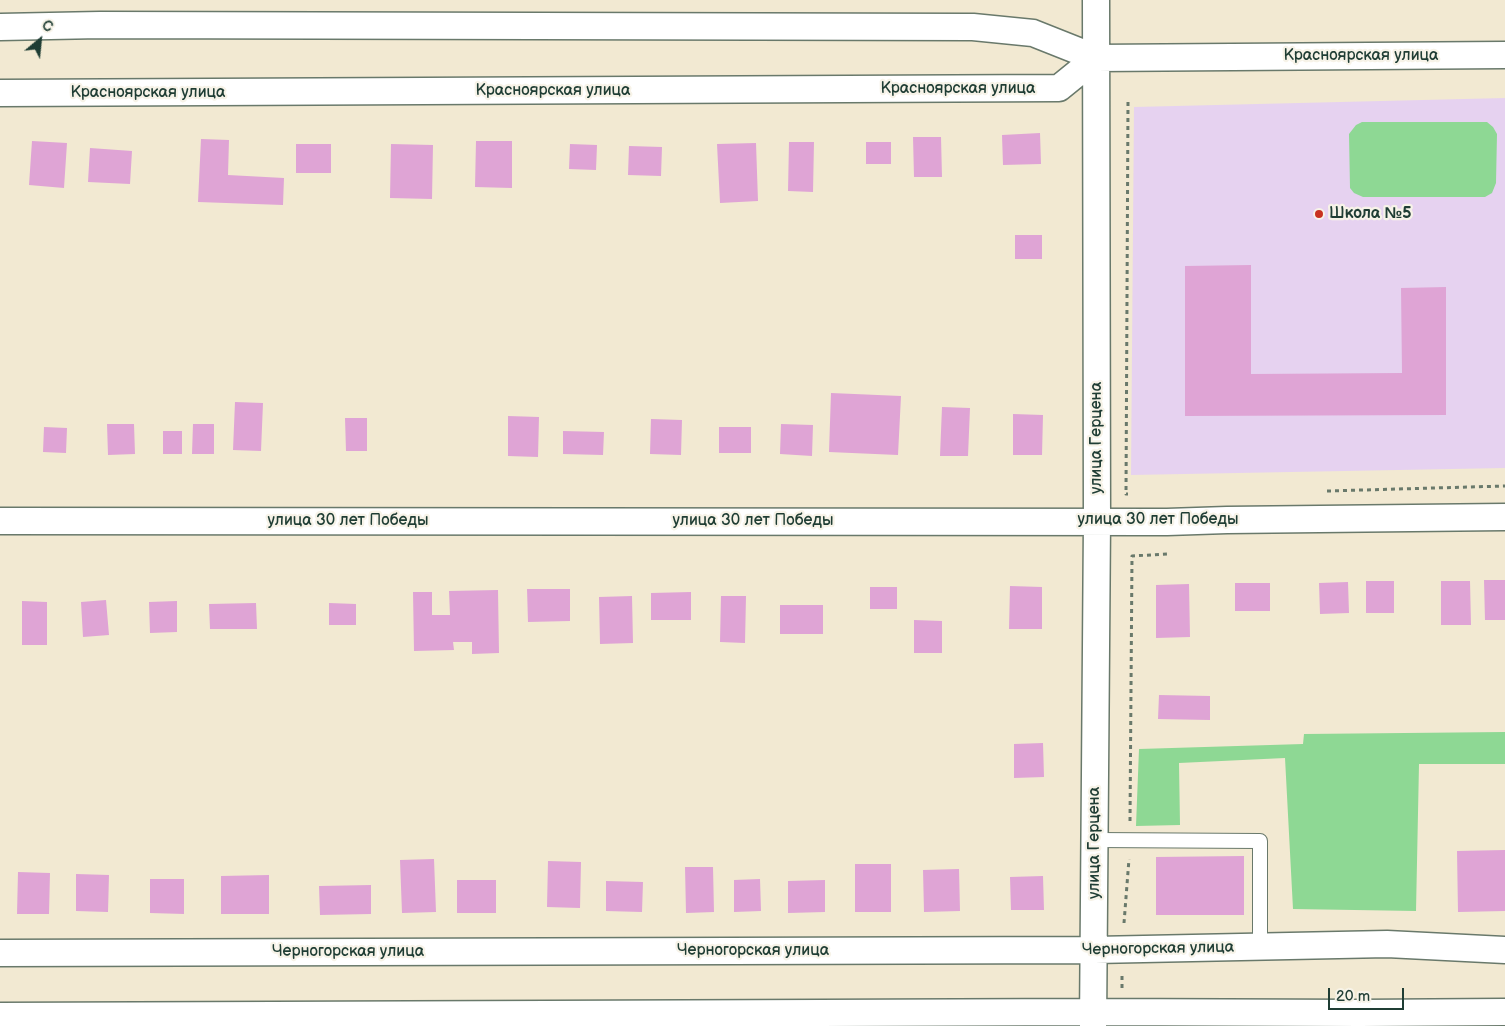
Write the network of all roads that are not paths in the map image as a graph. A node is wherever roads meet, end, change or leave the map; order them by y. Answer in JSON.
{"nodes":[{"id":1,"x":1096,"y":0,"type":"edge"},
{"id":2,"x":0,"y":27,"type":"edge"},
{"id":3,"x":1505,"y":55,"type":"edge"},
{"id":4,"x":1096,"y":58,"type":"junction"},
{"id":5,"x":0,"y":94,"type":"edge"},
{"id":6,"x":1505,"y":517,"type":"edge"},
{"id":7,"x":0,"y":521,"type":"edge"},
{"id":8,"x":1097,"y":521,"type":"junction"},
{"id":9,"x":1095,"y":840,"type":"junction"},
{"id":10,"x":1260,"y":947,"type":"junction"},
{"id":11,"x":1095,"y":950,"type":"junction"},
{"id":12,"x":1505,"y":950,"type":"edge"},
{"id":13,"x":0,"y":954,"type":"edge"},
{"id":14,"x":1505,"y":1012,"type":"edge"},
{"id":15,"x":0,"y":1016,"type":"edge"},
{"id":16,"x":1093,"y":1019,"type":"edge"}],
"edges":[{"from":1,"to":4,"type":"street","name":"улица Герцена"},
{"from":2,"to":4,"type":"street","name":"Красноярская улица"},
{"from":3,"to":4,"type":"street","name":"Красноярская улица"},
{"from":4,"to":5,"type":"street","name":"Красноярская улица"},
{"from":4,"to":8,"type":"street","name":"улица Герцена"},
{"from":6,"to":8,"type":"street","name":"улица 30 лет Победы"},
{"from":7,"to":8,"type":"street","name":"улица 30 лет Победы"},
{"from":8,"to":9,"type":"street","name":"улица Герцена"},
{"from":9,"to":10,"type":"lane"},
{"from":9,"to":11,"type":"street","name":"улица Герцена"},
{"from":10,"to":11,"type":"street","name":"Черногорская улица"},
{"from":10,"to":12,"type":"street","name":"Черногорская улица"},
{"from":11,"to":13,"type":"street","name":"Черногорская улица"},
{"from":11,"to":16,"type":"street","name":"улица Герцена"},
{"from":14,"to":16,"type":"street"},
{"from":15,"to":16,"type":"street"}]}
